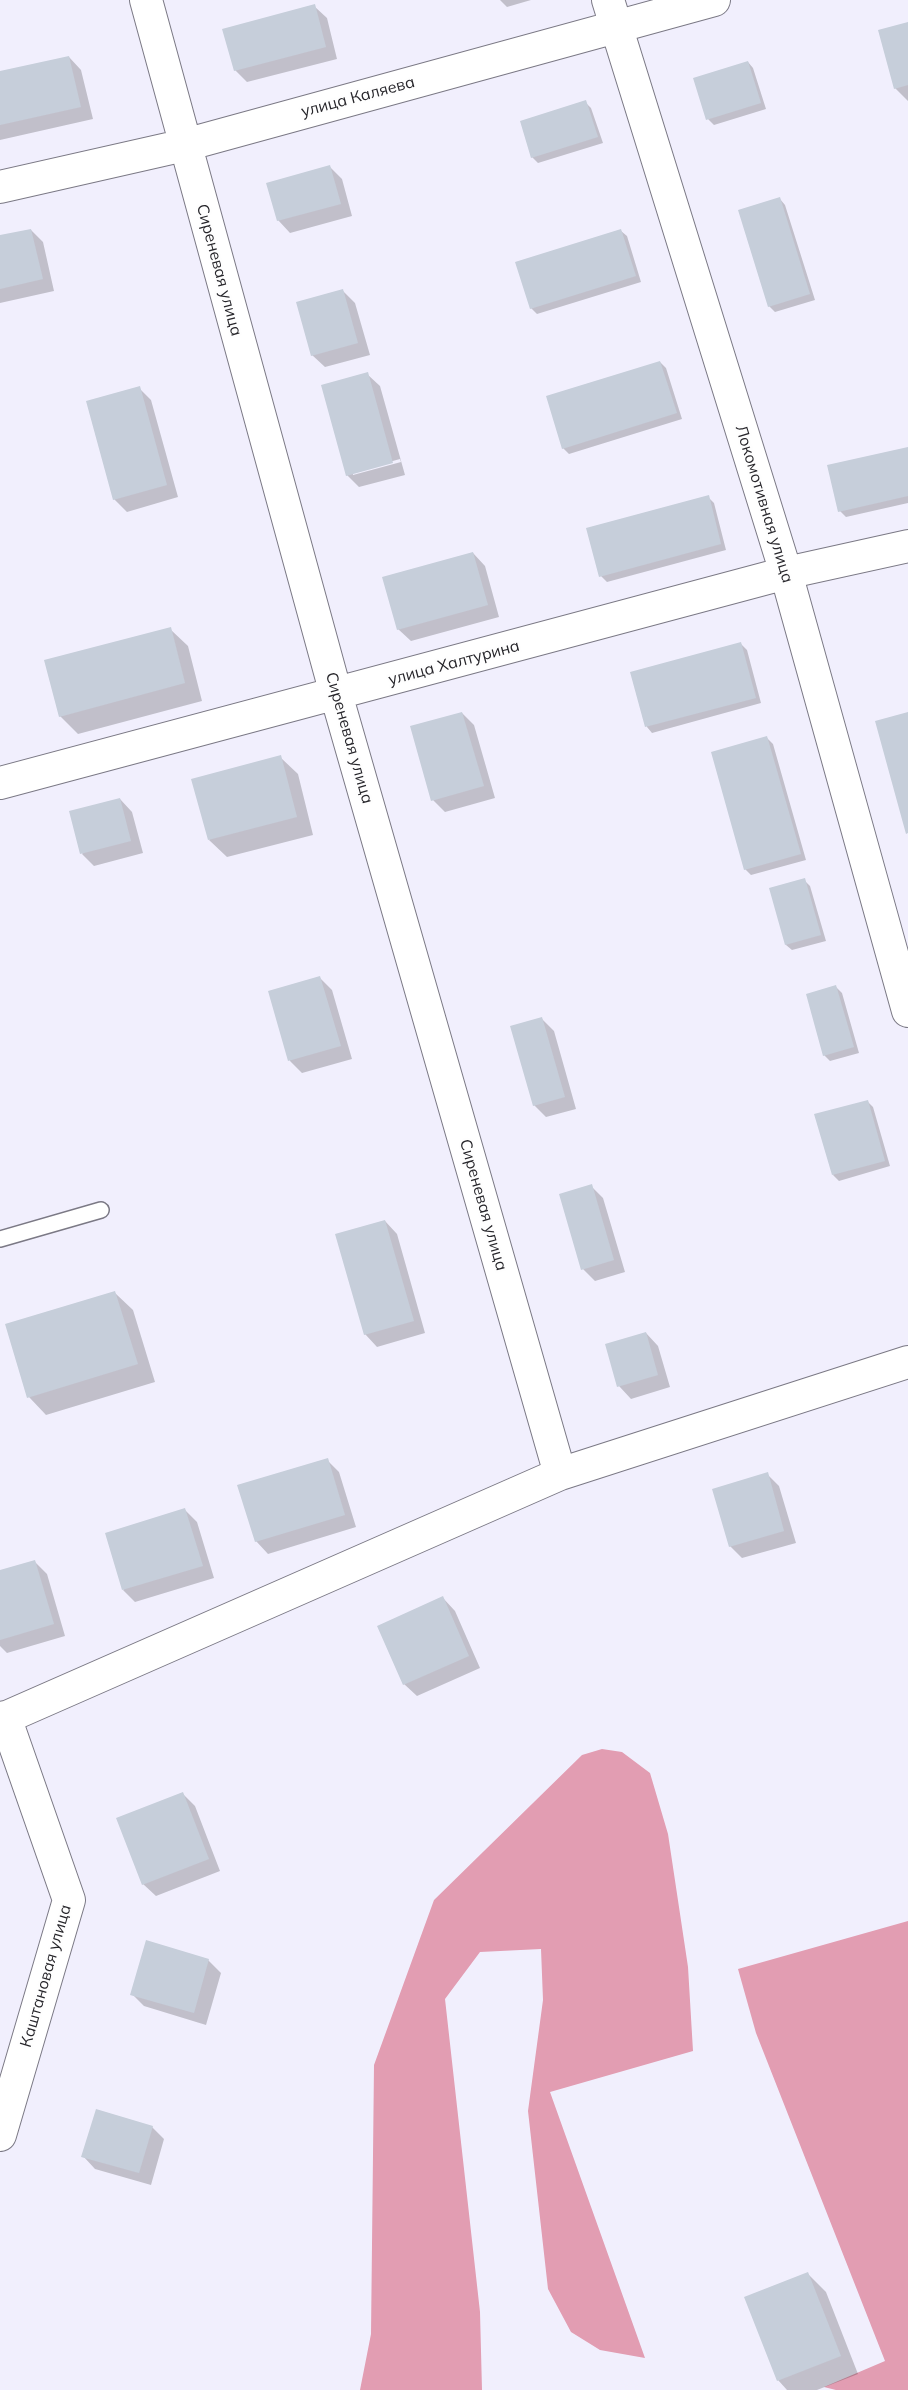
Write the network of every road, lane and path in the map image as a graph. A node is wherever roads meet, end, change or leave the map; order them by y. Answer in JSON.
{"nodes":[{"id":1,"x":146,"y":0,"type":"edge"},
{"id":2,"x":714,"y":0,"type":"edge"},
{"id":3,"x":612,"y":13,"type":"edge"},
{"id":4,"x":184,"y":145,"type":"junction"},
{"id":5,"x":0,"y":187,"type":"edge"},
{"id":6,"x":908,"y":546,"type":"edge"},
{"id":7,"x":786,"y":573,"type":"junction"},
{"id":8,"x":336,"y":694,"type":"junction"},
{"id":9,"x":0,"y":783,"type":"edge"},
{"id":10,"x":908,"y":1011,"type":"edge"},
{"id":11,"x":101,"y":1210,"type":"dead end"},
{"id":12,"x":0,"y":1239,"type":"edge"},
{"id":13,"x":908,"y":1362,"type":"edge"},
{"id":14,"x":560,"y":1474,"type":"junction"},
{"id":15,"x":2,"y":1719,"type":"edge"},
{"id":16,"x":0,"y":2134,"type":"edge"}],
"edges":[{"from":1,"to":4,"type":"street","name":"Сиреневая улица"},
{"from":2,"to":3,"type":"street","name":"улица Каляева"},
{"from":3,"to":4,"type":"street","name":"улица Каляева"},
{"from":3,"to":7,"type":"street","name":"Локомотивная улица"},
{"from":4,"to":5,"type":"street","name":"улица Каляева"},
{"from":4,"to":8,"type":"street","name":"Сиреневая улица"},
{"from":6,"to":7,"type":"street","name":"улица Халтурина"},
{"from":7,"to":8,"type":"street","name":"улица Халтурина"},
{"from":7,"to":10,"type":"street","name":"Локомотивная улица"},
{"from":8,"to":9,"type":"street","name":"улица Халтурина"},
{"from":8,"to":14,"type":"street","name":"Сиреневая улица"},
{"from":11,"to":12,"type":"lane"},
{"from":13,"to":14,"type":"street"},
{"from":14,"to":15,"type":"street"},
{"from":15,"to":16,"type":"street","name":"Каштановая улица"}]}
